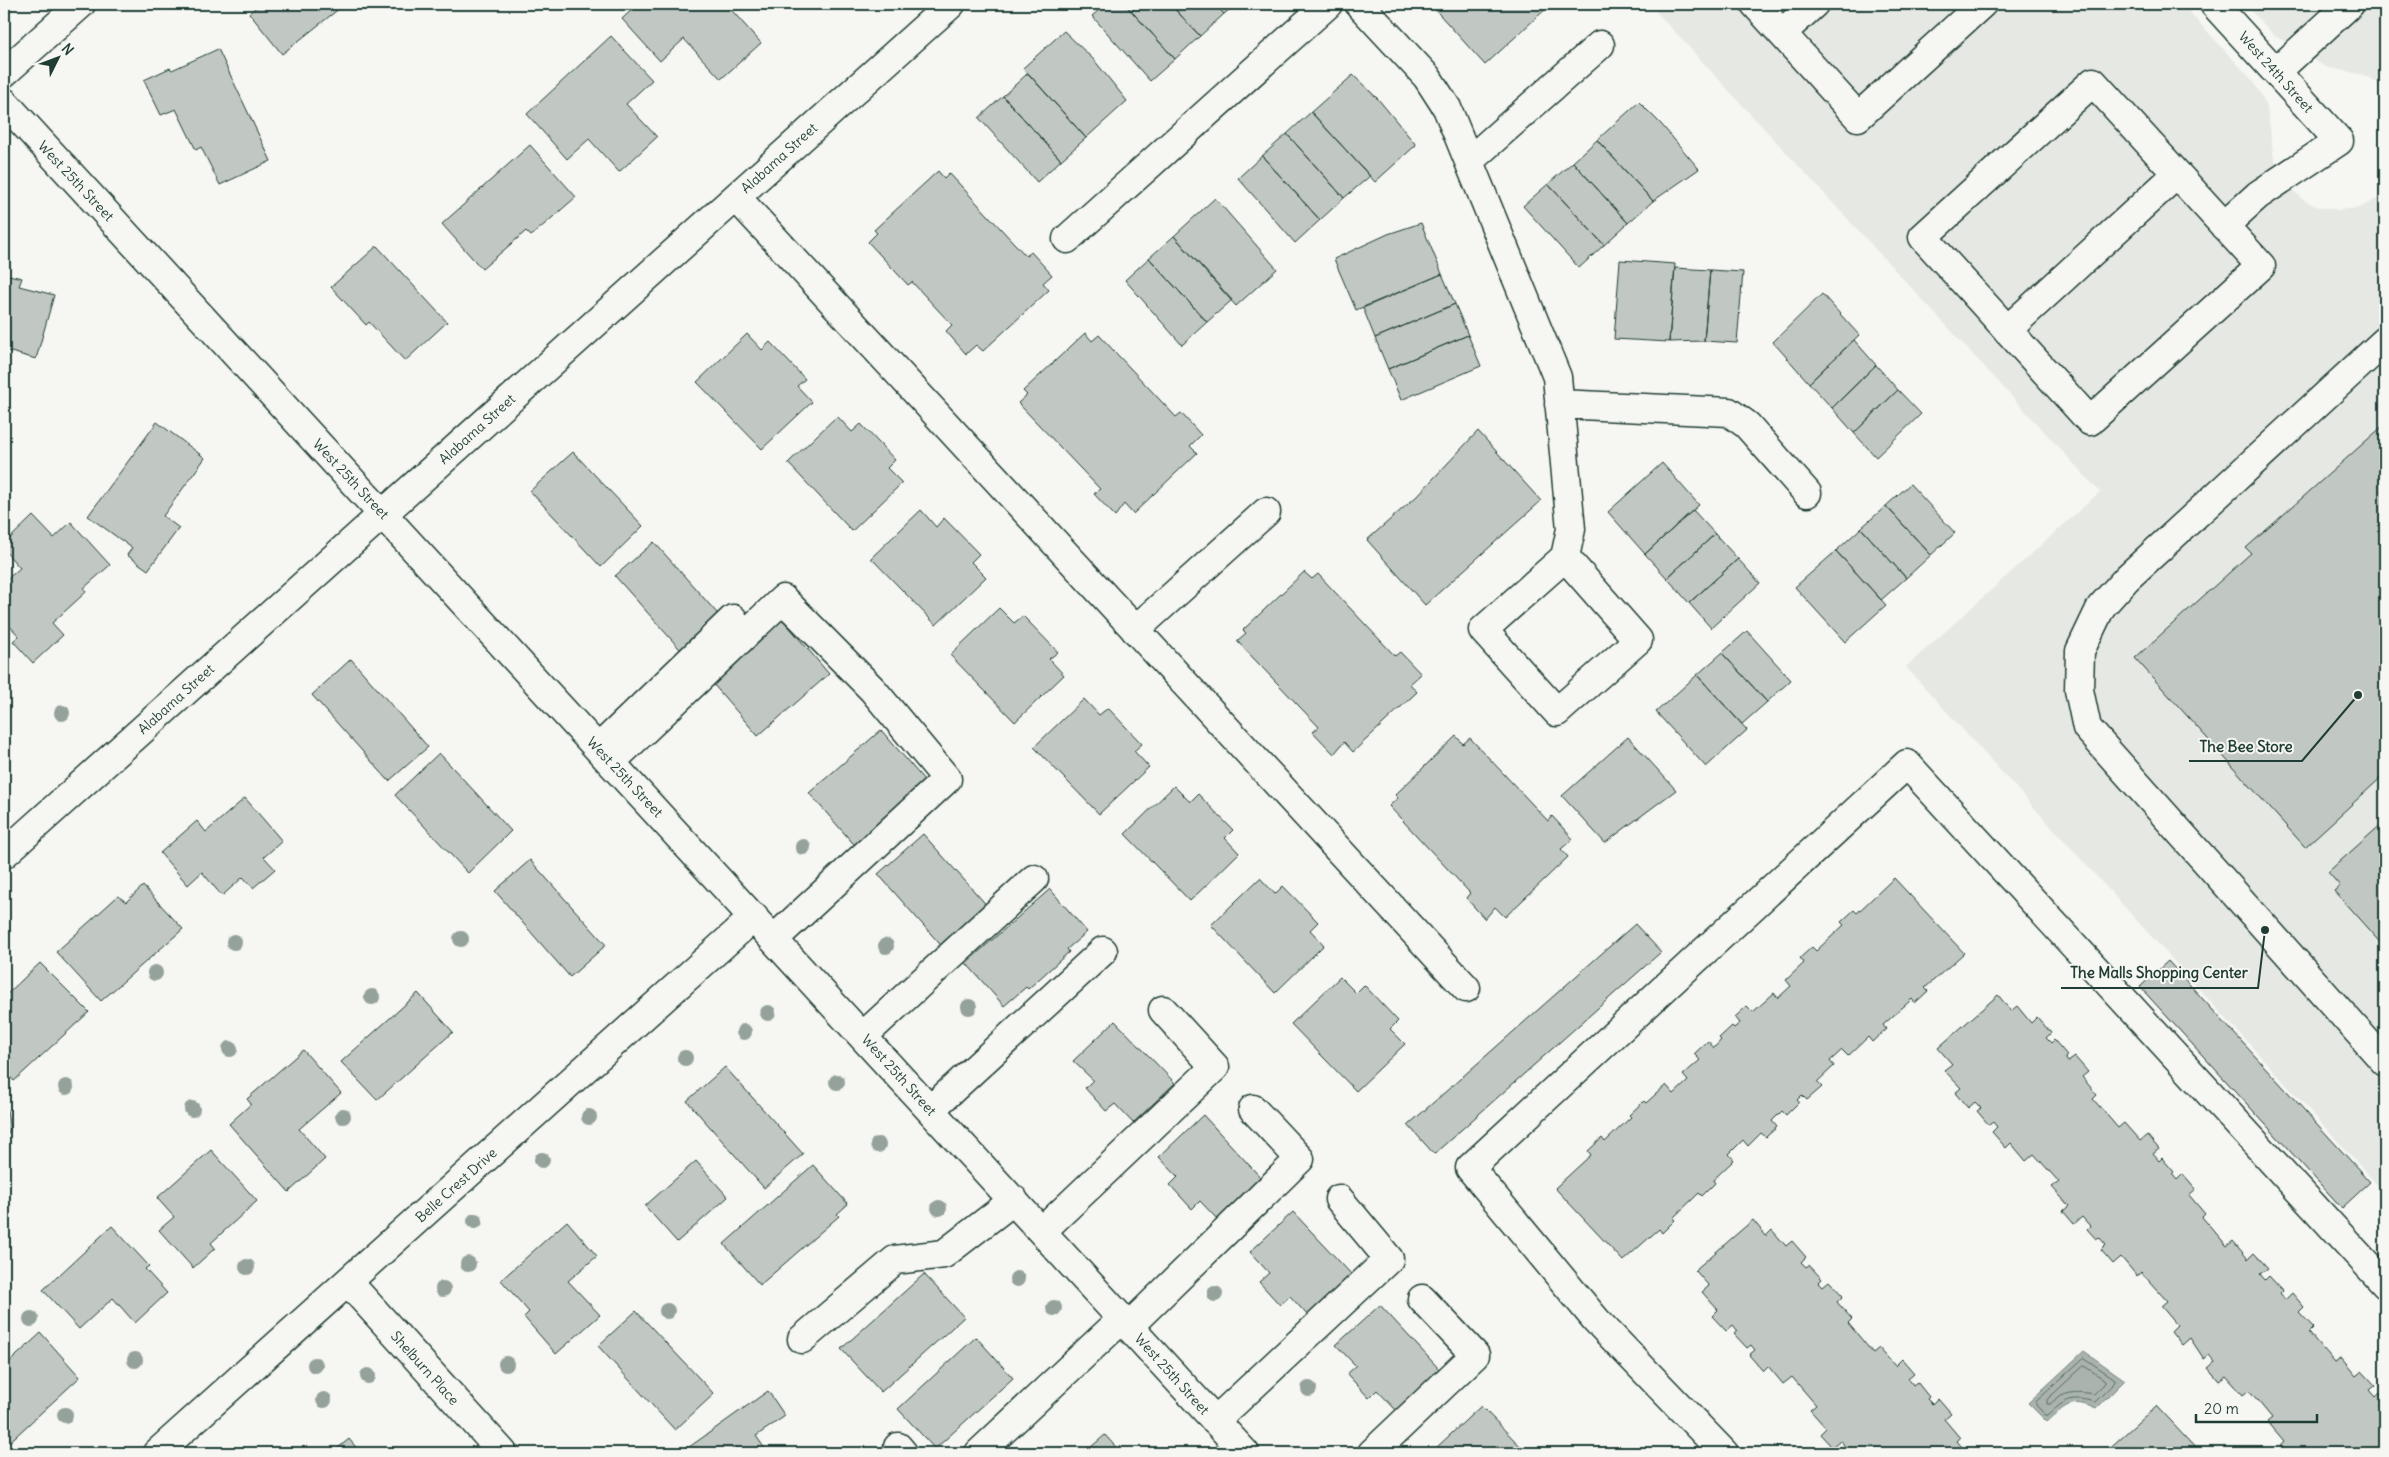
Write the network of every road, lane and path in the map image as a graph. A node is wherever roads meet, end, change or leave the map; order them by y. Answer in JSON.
{"nodes":[{"id":1,"x":81,"y":4,"type":"edge"},
{"id":2,"x":951,"y":4,"type":"edge"},
{"id":3,"x":1328,"y":4,"type":"edge"},
{"id":4,"x":1359,"y":4,"type":"edge"},
{"id":5,"x":1755,"y":4,"type":"edge"},
{"id":6,"x":1814,"y":4,"type":"edge"},
{"id":7,"x":1982,"y":4,"type":"edge"},
{"id":8,"x":2214,"y":4,"type":"edge"},
{"id":9,"x":2350,"y":4,"type":"edge"},
{"id":10,"x":1782,"y":33,"type":"junction"},
{"id":11,"x":1600,"y":45,"type":"dead end"},
{"id":12,"x":2276,"y":72,"type":"junction"},
{"id":13,"x":4,"y":73,"type":"edge"},
{"id":14,"x":4,"y":102,"type":"edge"},
{"id":15,"x":1470,"y":162,"type":"junction"},
{"id":16,"x":2177,"y":174,"type":"junction"},
{"id":17,"x":736,"y":197,"type":"junction"},
{"id":18,"x":2224,"y":226,"type":"junction"},
{"id":19,"x":1067,"y":240,"type":"dead end"},
{"id":20,"x":2007,"y":330,"type":"junction"},
{"id":21,"x":2385,"y":342,"type":"edge"},
{"id":22,"x":1559,"y":404,"type":"junction"},
{"id":23,"x":1807,"y":493,"type":"dead end"},
{"id":24,"x":1266,"y":512,"type":"dead end"},
{"id":25,"x":382,"y":513,"type":"junction"},
{"id":26,"x":1565,"y":557,"type":"junction"},
{"id":27,"x":733,"y":619,"type":"dead end"},
{"id":28,"x":1136,"y":630,"type":"junction"},
{"id":29,"x":605,"y":756,"type":"junction"},
{"id":30,"x":4,"y":854,"type":"edge"},
{"id":31,"x":1034,"y":879,"type":"dead end"},
{"id":32,"x":754,"y":917,"type":"junction"},
{"id":33,"x":774,"y":939,"type":"junction"},
{"id":34,"x":1103,"y":951,"type":"dead end"},
{"id":35,"x":1466,"y":988,"type":"dead end"},
{"id":36,"x":1162,"y":1010,"type":"dead end"},
{"id":37,"x":863,"y":1036,"type":"junction"},
{"id":38,"x":2385,"y":1062,"type":"edge"},
{"id":39,"x":1253,"y":1109,"type":"dead end"},
{"id":40,"x":930,"y":1110,"type":"junction"},
{"id":41,"x":1339,"y":1199,"type":"dead end"},
{"id":42,"x":1014,"y":1200,"type":"junction"},
{"id":43,"x":1042,"y":1231,"type":"junction"},
{"id":44,"x":348,"y":1282,"type":"junction"},
{"id":45,"x":2385,"y":1284,"type":"edge"},
{"id":46,"x":1422,"y":1299,"type":"dead end"},
{"id":47,"x":1126,"y":1322,"type":"junction"},
{"id":48,"x":802,"y":1339,"type":"dead end"},
{"id":49,"x":1215,"y":1421,"type":"junction"},
{"id":50,"x":157,"y":1453,"type":"edge"},
{"id":51,"x":503,"y":1453,"type":"edge"},
{"id":52,"x":978,"y":1453,"type":"edge"},
{"id":53,"x":1245,"y":1453,"type":"edge"},
{"id":54,"x":1372,"y":1453,"type":"edge"},
{"id":55,"x":1724,"y":1453,"type":"edge"}],
"edges":[{"from":1,"to":13,"type":"street"},
{"from":2,"to":17,"type":"street","name":"Alabama Street"},
{"from":3,"to":19,"type":"street"},
{"from":4,"to":15,"type":"street"},
{"from":5,"to":10,"type":"street"},
{"from":6,"to":10,"type":"street"},
{"from":7,"to":10,"type":"street"},
{"from":8,"to":12,"type":"street","name":"West 24th Street"},
{"from":9,"to":12,"type":"street"},
{"from":11,"to":15,"type":"street"},
{"from":12,"to":18,"type":"street","name":"West 24th Street"},
{"from":14,"to":25,"type":"street","name":"West 25th Street"},
{"from":15,"to":22,"type":"street"},
{"from":16,"to":18,"type":"street"},
{"from":16,"to":20,"type":"street"},
{"from":16,"to":20,"type":"street"},
{"from":17,"to":25,"type":"street","name":"Alabama Street"},
{"from":17,"to":28,"type":"street"},
{"from":18,"to":20,"type":"street"},
{"from":21,"to":38,"type":"street"},
{"from":22,"to":23,"type":"street"},
{"from":22,"to":26,"type":"street"},
{"from":24,"to":28,"type":"street"},
{"from":25,"to":29,"type":"street","name":"West 25th Street"},
{"from":25,"to":30,"type":"street","name":"Alabama Street"},
{"from":26,"to":26,"type":"street"},
{"from":27,"to":29,"type":"street"},
{"from":28,"to":35,"type":"street"},
{"from":29,"to":32,"type":"street","name":"West 25th Street"},
{"from":29,"to":33,"type":"street"},
{"from":31,"to":37,"type":"street"},
{"from":32,"to":33,"type":"street","name":"West 25th Street"},
{"from":32,"to":44,"type":"street","name":"Belle Crest Drive"},
{"from":33,"to":37,"type":"street","name":"West 25th Street"},
{"from":34,"to":40,"type":"street"},
{"from":36,"to":43,"type":"street"},
{"from":37,"to":40,"type":"street","name":"West 25th Street"},
{"from":39,"to":47,"type":"street"},
{"from":40,"to":42,"type":"street","name":"West 25th Street"},
{"from":41,"to":49,"type":"street"},
{"from":42,"to":43,"type":"street","name":"West 25th Street"},
{"from":42,"to":48,"type":"street"},
{"from":43,"to":47,"type":"street","name":"West 25th Street"},
{"from":44,"to":50,"type":"street","name":"Belle Crest Drive"},
{"from":44,"to":51,"type":"street","name":"Shelburn Place"},
{"from":45,"to":55,"type":"street"},
{"from":46,"to":54,"type":"street"},
{"from":47,"to":49,"type":"street","name":"West 25th Street"},
{"from":47,"to":52,"type":"street"},
{"from":49,"to":53,"type":"street","name":"West 25th Street"}]}
